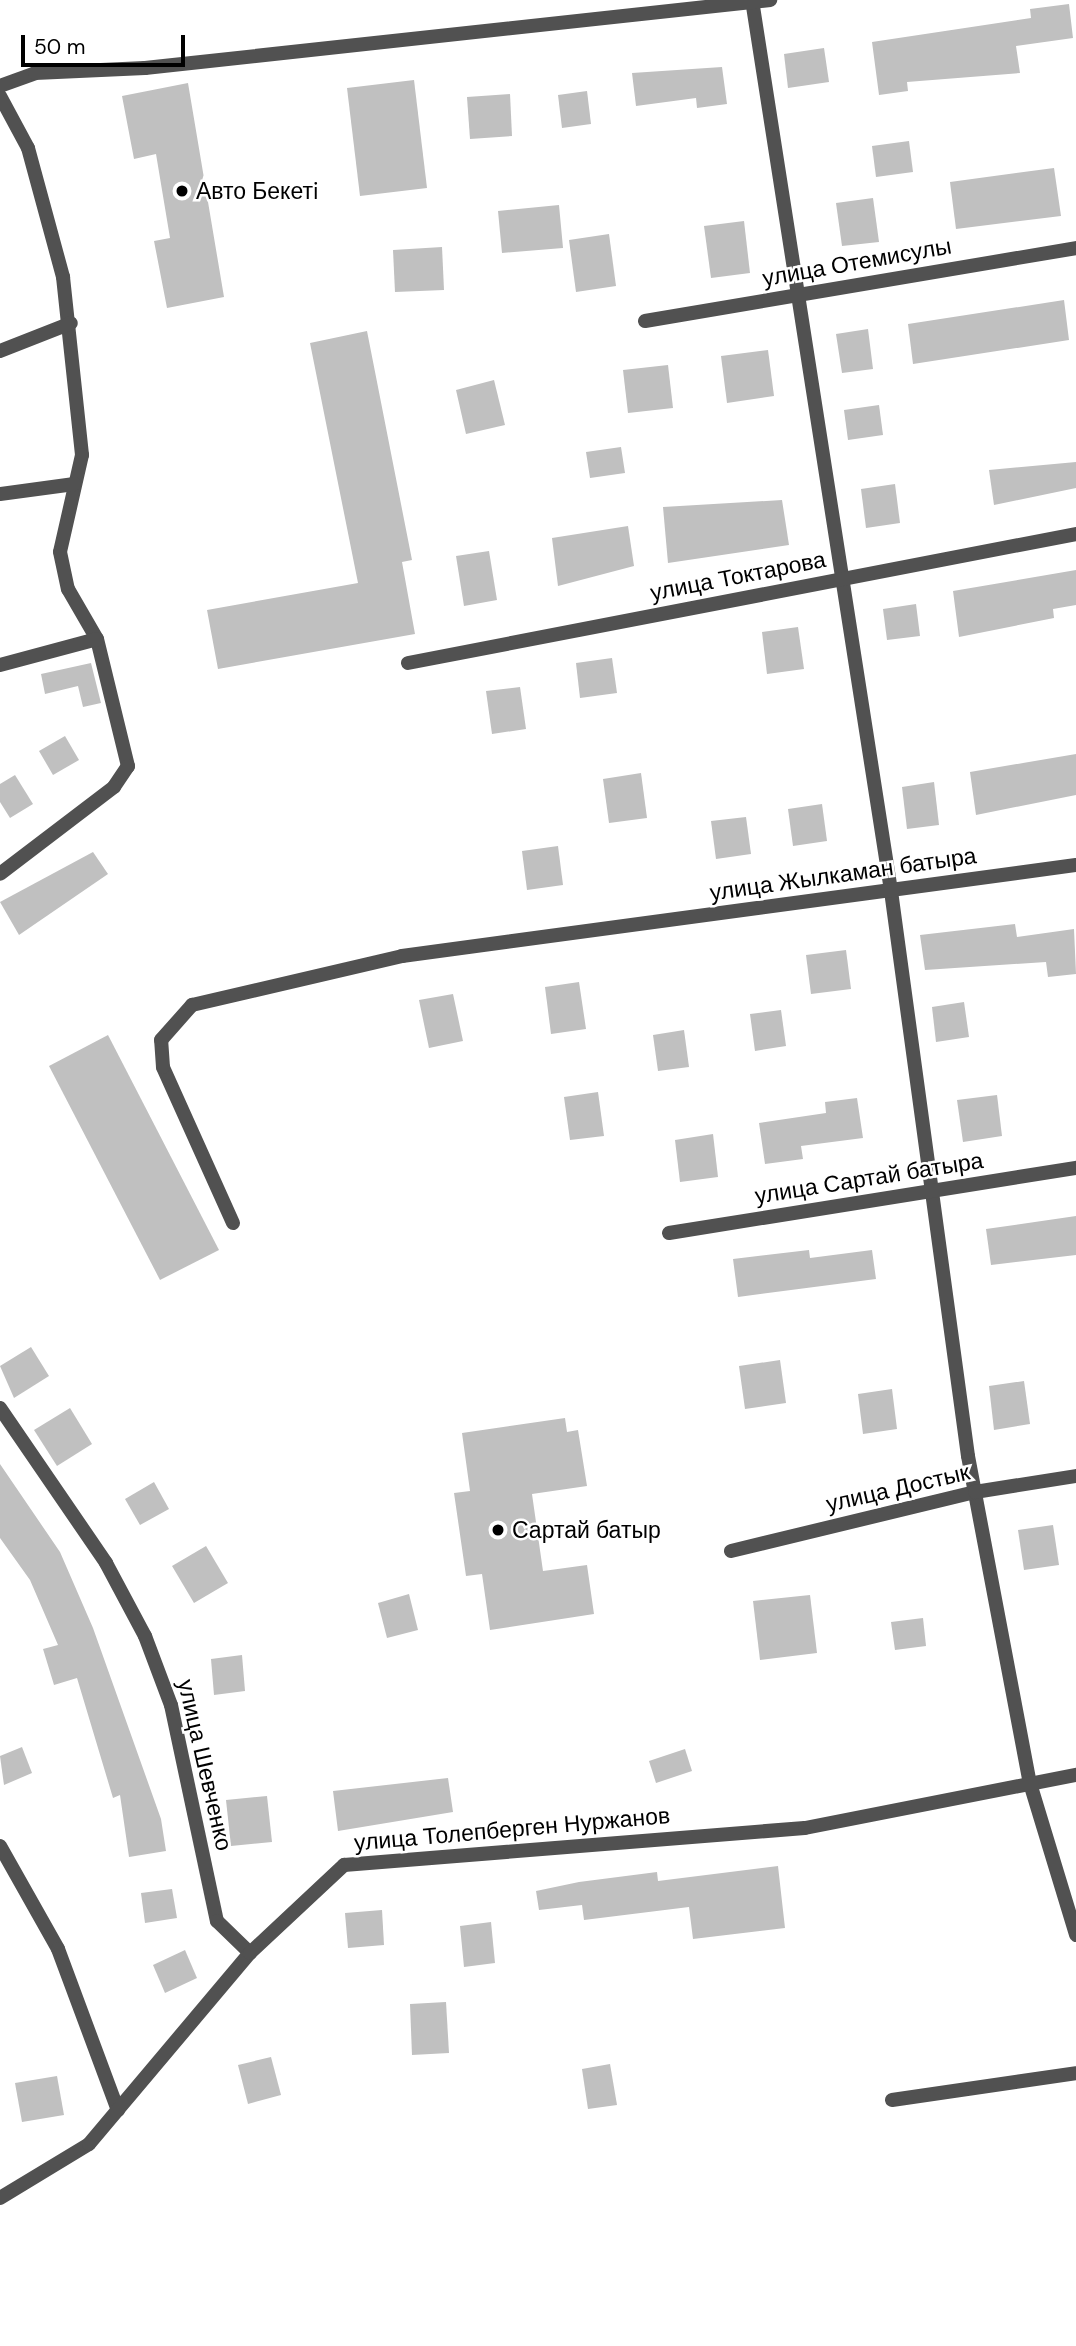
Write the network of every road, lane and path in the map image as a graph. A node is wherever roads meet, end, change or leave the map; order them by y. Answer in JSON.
{"nodes":[{"id":1,"x":770,"y":0,"type":"edge"},
{"id":2,"x":752,"y":2,"type":"edge"},
{"id":3,"x":0,"y":86,"type":"edge"},
{"id":4,"x":0,"y":96,"type":"edge"},
{"id":5,"x":1076,"y":248,"type":"edge"},
{"id":6,"x":794,"y":297,"type":"junction"},
{"id":7,"x":645,"y":321,"type":"dead end"},
{"id":8,"x":71,"y":323,"type":"junction"},
{"id":9,"x":0,"y":351,"type":"edge"},
{"id":10,"x":74,"y":484,"type":"junction"},
{"id":11,"x":0,"y":494,"type":"edge"},
{"id":12,"x":1076,"y":534,"type":"edge"},
{"id":13,"x":842,"y":578,"type":"junction"},
{"id":14,"x":97,"y":639,"type":"junction"},
{"id":15,"x":408,"y":663,"type":"dead end"},
{"id":16,"x":0,"y":665,"type":"edge"},
{"id":17,"x":1076,"y":865,"type":"edge"},
{"id":18,"x":0,"y":874,"type":"edge"},
{"id":19,"x":891,"y":891,"type":"junction"},
{"id":20,"x":1076,"y":1168,"type":"edge"},
{"id":21,"x":934,"y":1191,"type":"junction"},
{"id":22,"x":233,"y":1223,"type":"dead end"},
{"id":23,"x":669,"y":1233,"type":"dead end"},
{"id":24,"x":0,"y":1408,"type":"edge"},
{"id":25,"x":1076,"y":1476,"type":"edge"},
{"id":26,"x":975,"y":1492,"type":"junction"},
{"id":27,"x":731,"y":1551,"type":"dead end"},
{"id":28,"x":1076,"y":1775,"type":"edge"},
{"id":29,"x":1029,"y":1780,"type":"junction"},
{"id":30,"x":0,"y":1846,"type":"edge"},
{"id":31,"x":1076,"y":1935,"type":"edge"},
{"id":32,"x":250,"y":1953,"type":"junction"},
{"id":33,"x":1076,"y":2073,"type":"edge"},
{"id":34,"x":891,"y":2100,"type":"dead end"},
{"id":35,"x":118,"y":2110,"type":"junction"},
{"id":36,"x":0,"y":2197,"type":"edge"}],
"edges":[{"from":1,"to":2,"type":"street"},
{"from":2,"to":3,"type":"street"},
{"from":2,"to":6,"type":"street"},
{"from":4,"to":8,"type":"street"},
{"from":5,"to":6,"type":"street","name":"улица Отемисулы"},
{"from":6,"to":7,"type":"street","name":"улица Отемисулы"},
{"from":6,"to":13,"type":"street"},
{"from":8,"to":9,"type":"street"},
{"from":8,"to":10,"type":"street"},
{"from":10,"to":11,"type":"street"},
{"from":10,"to":14,"type":"street"},
{"from":12,"to":13,"type":"street","name":"улица Токтарова"},
{"from":13,"to":15,"type":"street","name":"улица Токтарова"},
{"from":13,"to":19,"type":"street"},
{"from":14,"to":16,"type":"street"},
{"from":14,"to":18,"type":"street"},
{"from":17,"to":19,"type":"street","name":"улица Жылкаман батыра"},
{"from":19,"to":21,"type":"street"},
{"from":19,"to":22,"type":"street","name":"улица Жылкаман батыра"},
{"from":20,"to":21,"type":"street","name":"улица Сартай батыра"},
{"from":21,"to":23,"type":"street","name":"улица Сартай батыра"},
{"from":21,"to":26,"type":"street"},
{"from":24,"to":32,"type":"street","name":"улица Шевченко"},
{"from":25,"to":26,"type":"street","name":"улица Достык"},
{"from":26,"to":27,"type":"street","name":"улица Достык"},
{"from":26,"to":29,"type":"street"},
{"from":28,"to":29,"type":"street","name":"улица Толепберген Нуржанов"},
{"from":29,"to":31,"type":"street"},
{"from":29,"to":32,"type":"street","name":"улица Толепберген Нуржанов"},
{"from":30,"to":35,"type":"street"},
{"from":32,"to":35,"type":"street","name":"улица Толепберген Нуржанов"},
{"from":33,"to":34,"type":"street"},
{"from":35,"to":36,"type":"street","name":"улица Толепберген Нуржанов"}]}
